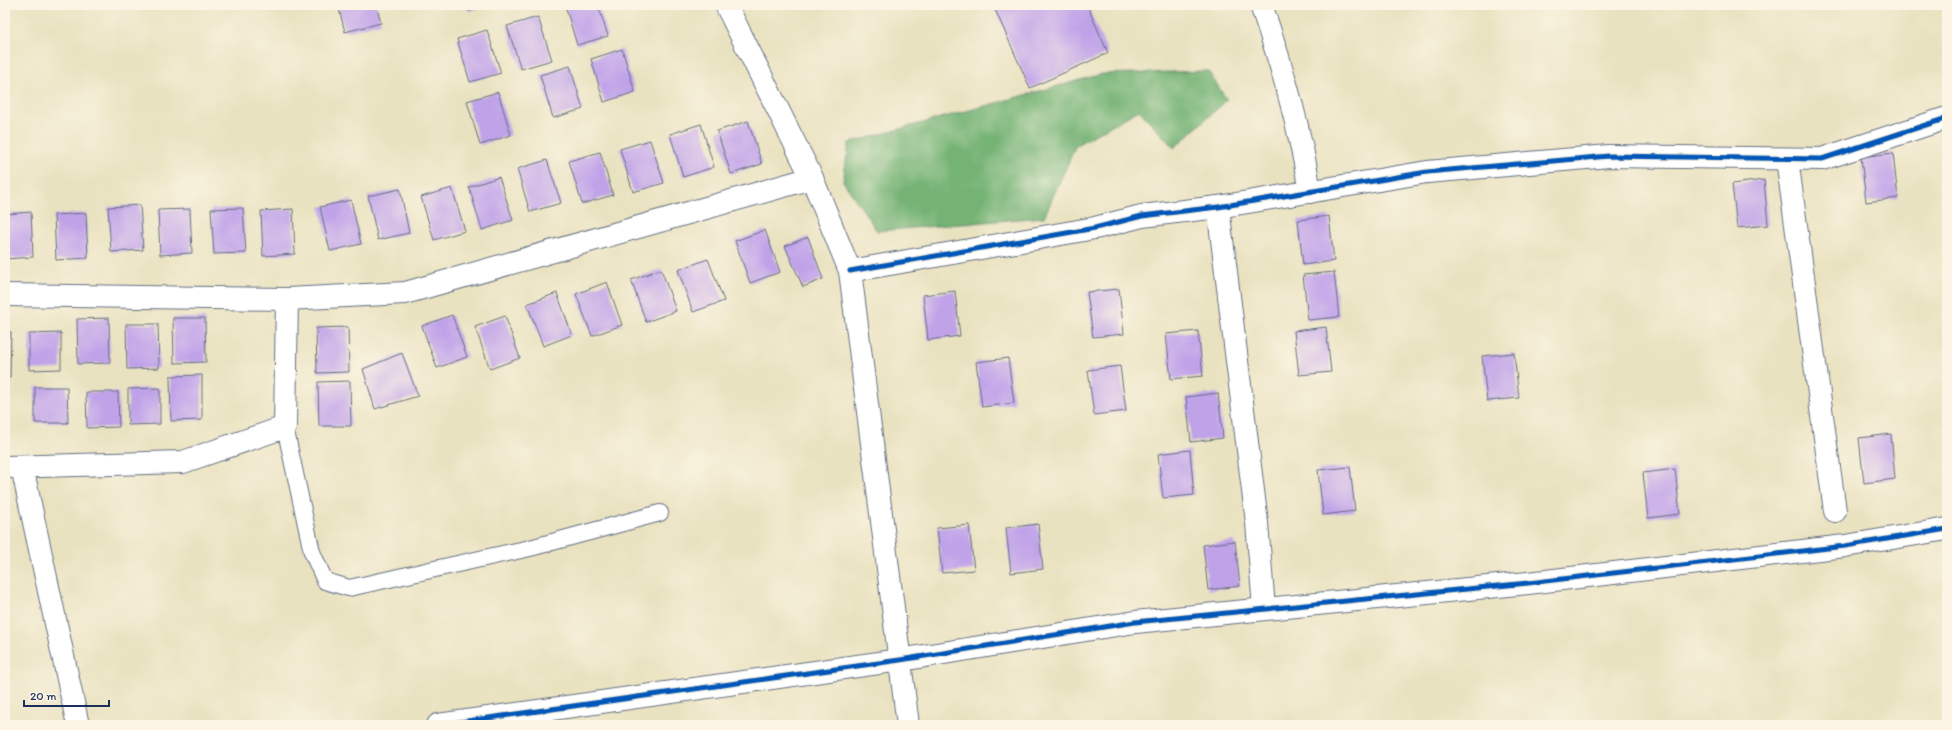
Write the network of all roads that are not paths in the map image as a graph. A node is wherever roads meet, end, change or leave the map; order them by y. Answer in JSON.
{"nodes":[{"id":1,"x":726,"y":5,"type":"edge"},
{"id":2,"x":1261,"y":5,"type":"edge"},
{"id":3,"x":1947,"y":118,"type":"edge"},
{"id":4,"x":1787,"y":159,"type":"junction"},
{"id":5,"x":812,"y":178,"type":"junction"},
{"id":6,"x":1310,"y":192,"type":"junction"},
{"id":7,"x":1218,"y":207,"type":"junction"},
{"id":8,"x":850,"y":271,"type":"junction"},
{"id":9,"x":5,"y":295,"type":"edge"},
{"id":10,"x":287,"y":299,"type":"junction"},
{"id":11,"x":285,"y":427,"type":"junction"},
{"id":12,"x":13,"y":467,"type":"edge"},
{"id":13,"x":1835,"y":511,"type":"dead end"},
{"id":14,"x":660,"y":513,"type":"dead end"},
{"id":15,"x":1947,"y":529,"type":"edge"},
{"id":16,"x":1264,"y":608,"type":"junction"},
{"id":17,"x":900,"y":660,"type":"junction"},
{"id":18,"x":78,"y":725,"type":"edge"},
{"id":19,"x":438,"y":725,"type":"edge"},
{"id":20,"x":908,"y":725,"type":"edge"}],
"edges":[{"from":1,"to":5,"type":"street"},
{"from":2,"to":6,"type":"street"},
{"from":3,"to":4,"type":"street"},
{"from":4,"to":6,"type":"street"},
{"from":4,"to":13,"type":"street"},
{"from":5,"to":8,"type":"street"},
{"from":5,"to":10,"type":"street"},
{"from":6,"to":7,"type":"street"},
{"from":7,"to":8,"type":"street"},
{"from":7,"to":16,"type":"street"},
{"from":8,"to":17,"type":"street"},
{"from":9,"to":10,"type":"street"},
{"from":10,"to":11,"type":"street"},
{"from":11,"to":12,"type":"street"},
{"from":11,"to":14,"type":"lane"},
{"from":12,"to":18,"type":"street"},
{"from":15,"to":16,"type":"street"},
{"from":16,"to":17,"type":"street"},
{"from":17,"to":19,"type":"street"},
{"from":17,"to":20,"type":"street"}]}
